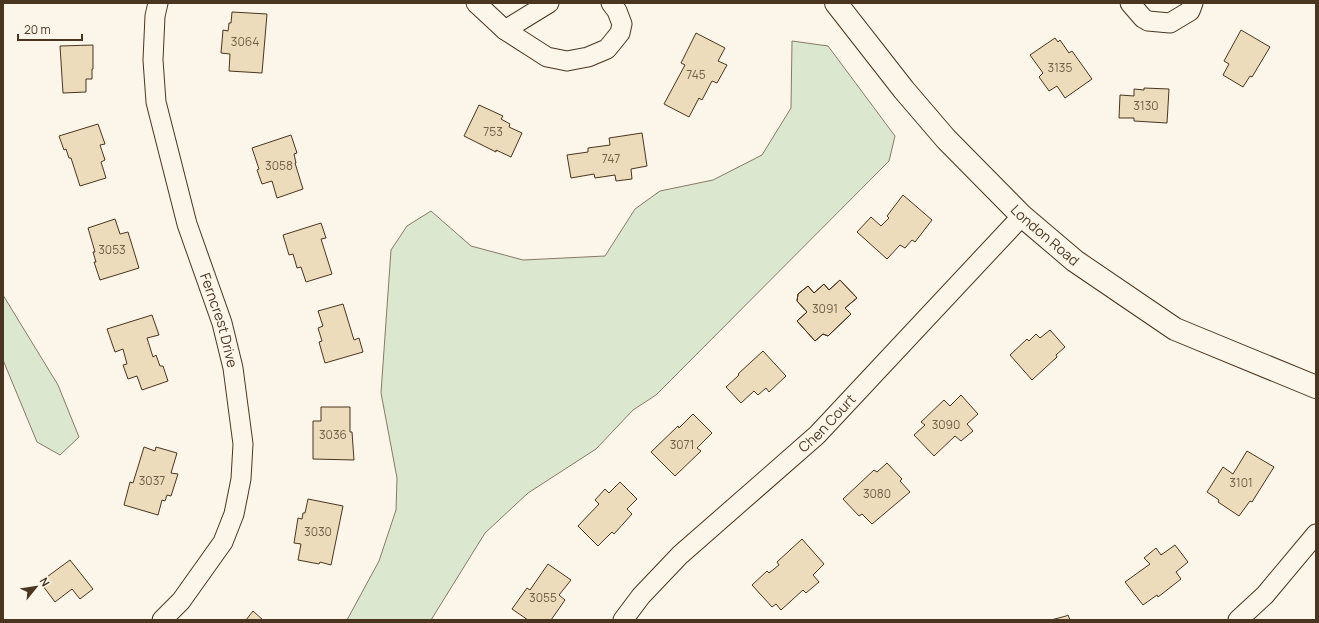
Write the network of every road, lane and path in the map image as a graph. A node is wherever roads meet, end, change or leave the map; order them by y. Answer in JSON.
{"nodes":[{"id":1,"x":158,"y":3,"type":"edge"},
{"id":2,"x":476,"y":3,"type":"edge"},
{"id":3,"x":549,"y":3,"type":"edge"},
{"id":4,"x":611,"y":3,"type":"edge"},
{"id":5,"x":836,"y":3,"type":"edge"},
{"id":6,"x":1130,"y":3,"type":"edge"},
{"id":7,"x":1193,"y":3,"type":"edge"},
{"id":8,"x":505,"y":30,"type":"junction"},
{"id":9,"x":1022,"y":216,"type":"junction"},
{"id":10,"x":1316,"y":387,"type":"edge"},
{"id":11,"x":1316,"y":534,"type":"edge"},
{"id":12,"x":162,"y":620,"type":"edge"},
{"id":13,"x":623,"y":620,"type":"edge"},
{"id":14,"x":1238,"y":620,"type":"edge"}],
"edges":[{"from":1,"to":12,"type":"street","name":"Ferncrest Drive"},
{"from":2,"to":8,"type":"street"},
{"from":3,"to":8,"type":"street"},
{"from":4,"to":8,"type":"street"},
{"from":5,"to":9,"type":"street","name":"London Road"},
{"from":6,"to":7,"type":"street"},
{"from":9,"to":10,"type":"street","name":"London Road"},
{"from":9,"to":13,"type":"street","name":"Chen Court"},
{"from":11,"to":14,"type":"street"}]}
